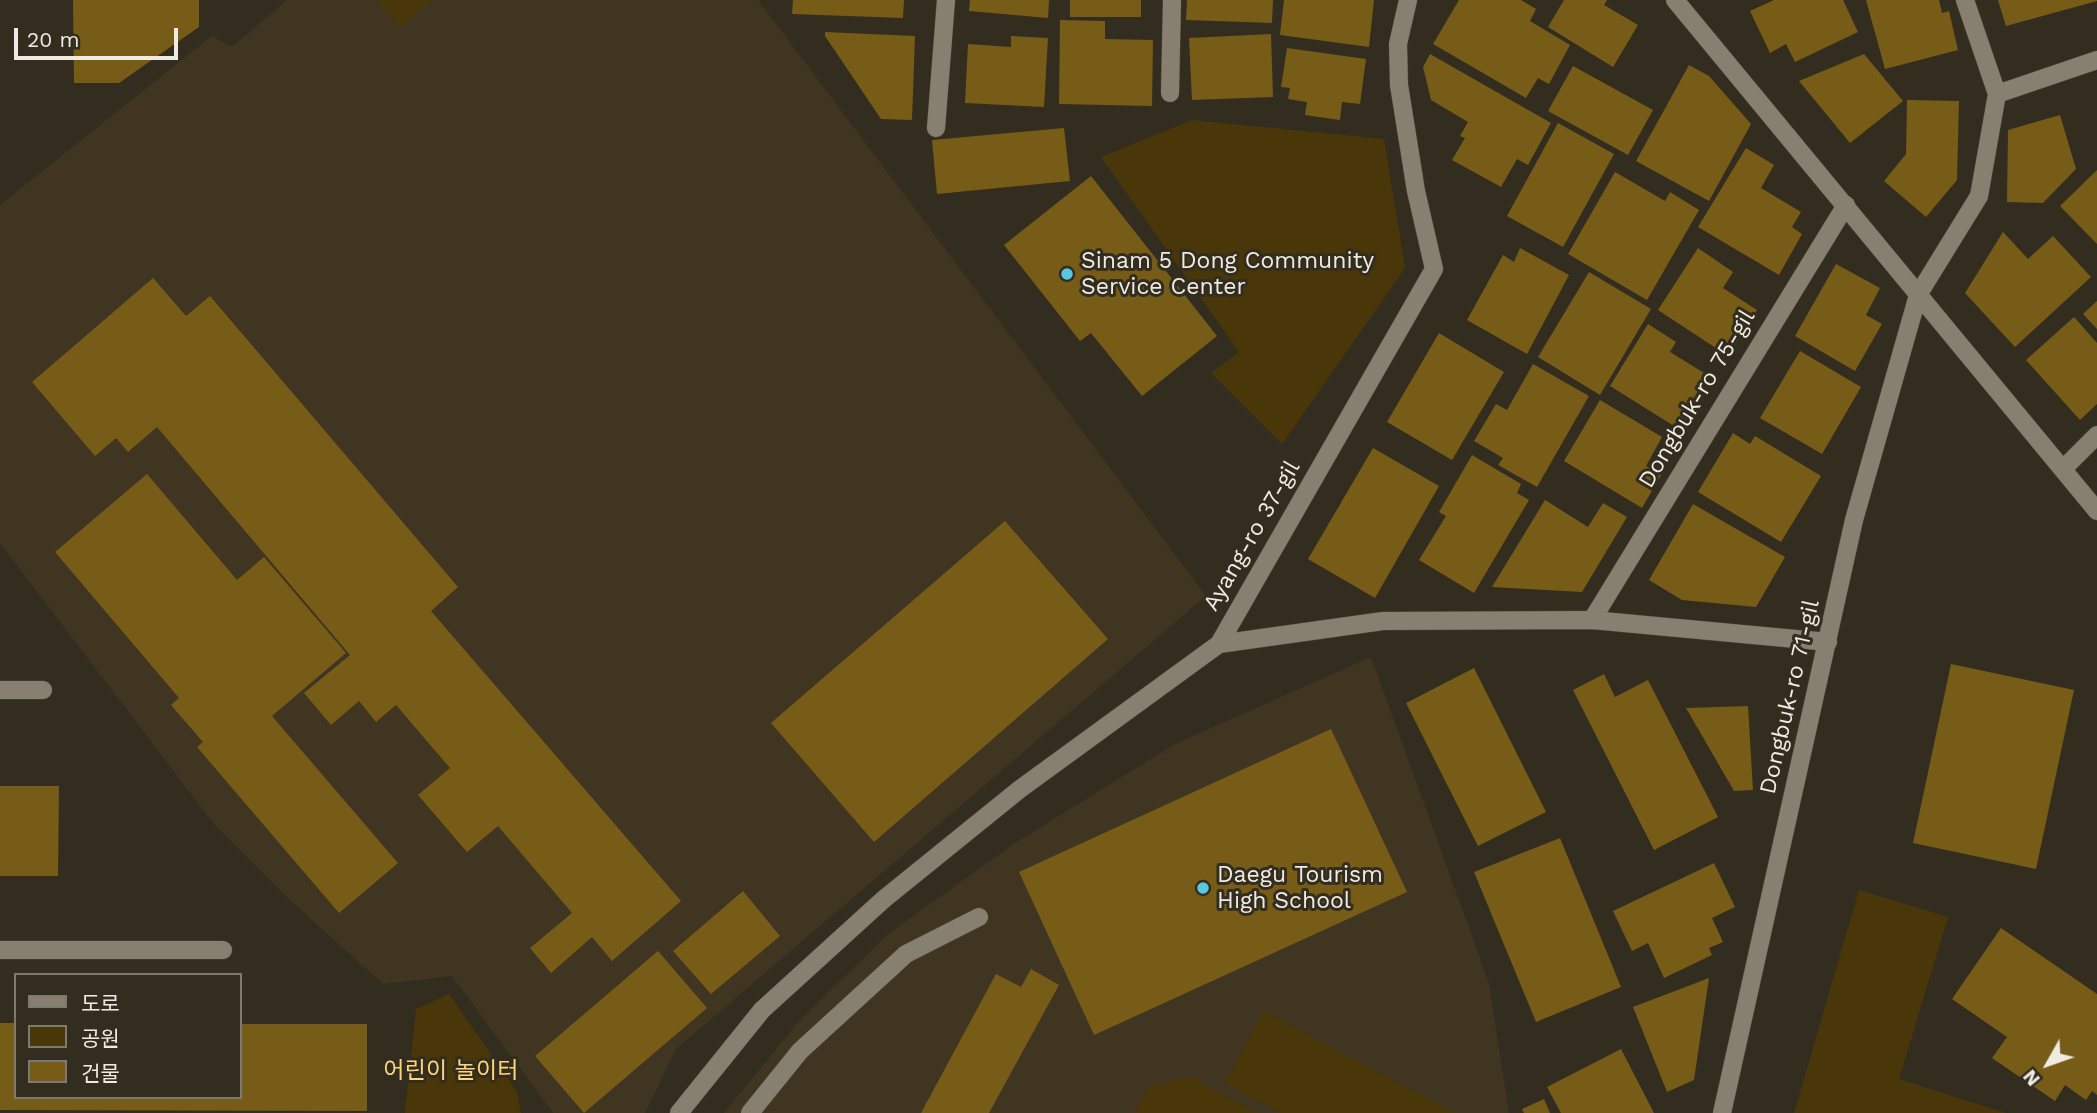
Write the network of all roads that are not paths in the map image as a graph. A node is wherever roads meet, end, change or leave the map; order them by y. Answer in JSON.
{"nodes":[{"id":1,"x":946,"y":0,"type":"edge"},
{"id":2,"x":1171,"y":0,"type":"edge"},
{"id":3,"x":1408,"y":0,"type":"edge"},
{"id":4,"x":1675,"y":0,"type":"edge"},
{"id":5,"x":1965,"y":0,"type":"edge"},
{"id":6,"x":2097,"y":60,"type":"edge"},
{"id":7,"x":1170,"y":93,"type":"dead end"},
{"id":8,"x":1997,"y":94,"type":"junction"},
{"id":9,"x":936,"y":128,"type":"dead end"},
{"id":10,"x":1846,"y":205,"type":"junction"},
{"id":11,"x":1918,"y":295,"type":"junction"},
{"id":12,"x":2097,"y":435,"type":"edge"},
{"id":13,"x":2063,"y":469,"type":"junction"},
{"id":14,"x":2097,"y":511,"type":"edge"},
{"id":15,"x":1592,"y":620,"type":"junction"},
{"id":16,"x":1828,"y":642,"type":"junction"},
{"id":17,"x":1219,"y":644,"type":"junction"},
{"id":18,"x":0,"y":690,"type":"edge"},
{"id":19,"x":43,"y":691,"type":"dead end"},
{"id":20,"x":979,"y":916,"type":"dead end"},
{"id":21,"x":0,"y":950,"type":"edge"},
{"id":22,"x":223,"y":950,"type":"dead end"},
{"id":23,"x":679,"y":1113,"type":"edge"},
{"id":24,"x":750,"y":1113,"type":"edge"},
{"id":25,"x":1722,"y":1113,"type":"edge"}],
"edges":[{"from":1,"to":9,"type":"street"},
{"from":2,"to":7,"type":"street"},
{"from":3,"to":17,"type":"street","name":"Ayang-ro 37-gil"},
{"from":4,"to":10,"type":"street"},
{"from":5,"to":8,"type":"street"},
{"from":6,"to":8,"type":"street"},
{"from":8,"to":11,"type":"street"},
{"from":10,"to":11,"type":"street"},
{"from":10,"to":15,"type":"street","name":"Dongbuk-ro 75-gil"},
{"from":11,"to":13,"type":"street"},
{"from":11,"to":16,"type":"street","name":"Dongbuk-ro 71-gil"},
{"from":12,"to":13,"type":"street"},
{"from":13,"to":14,"type":"street"},
{"from":15,"to":16,"type":"street","name":"Ayang-ro 37-gil"},
{"from":15,"to":17,"type":"street","name":"Ayang-ro 37-gil"},
{"from":16,"to":25,"type":"street","name":"Dongbuk-ro 71-gil"},
{"from":17,"to":23,"type":"street"},
{"from":18,"to":19,"type":"street"},
{"from":20,"to":24,"type":"street"},
{"from":21,"to":22,"type":"street"}]}
